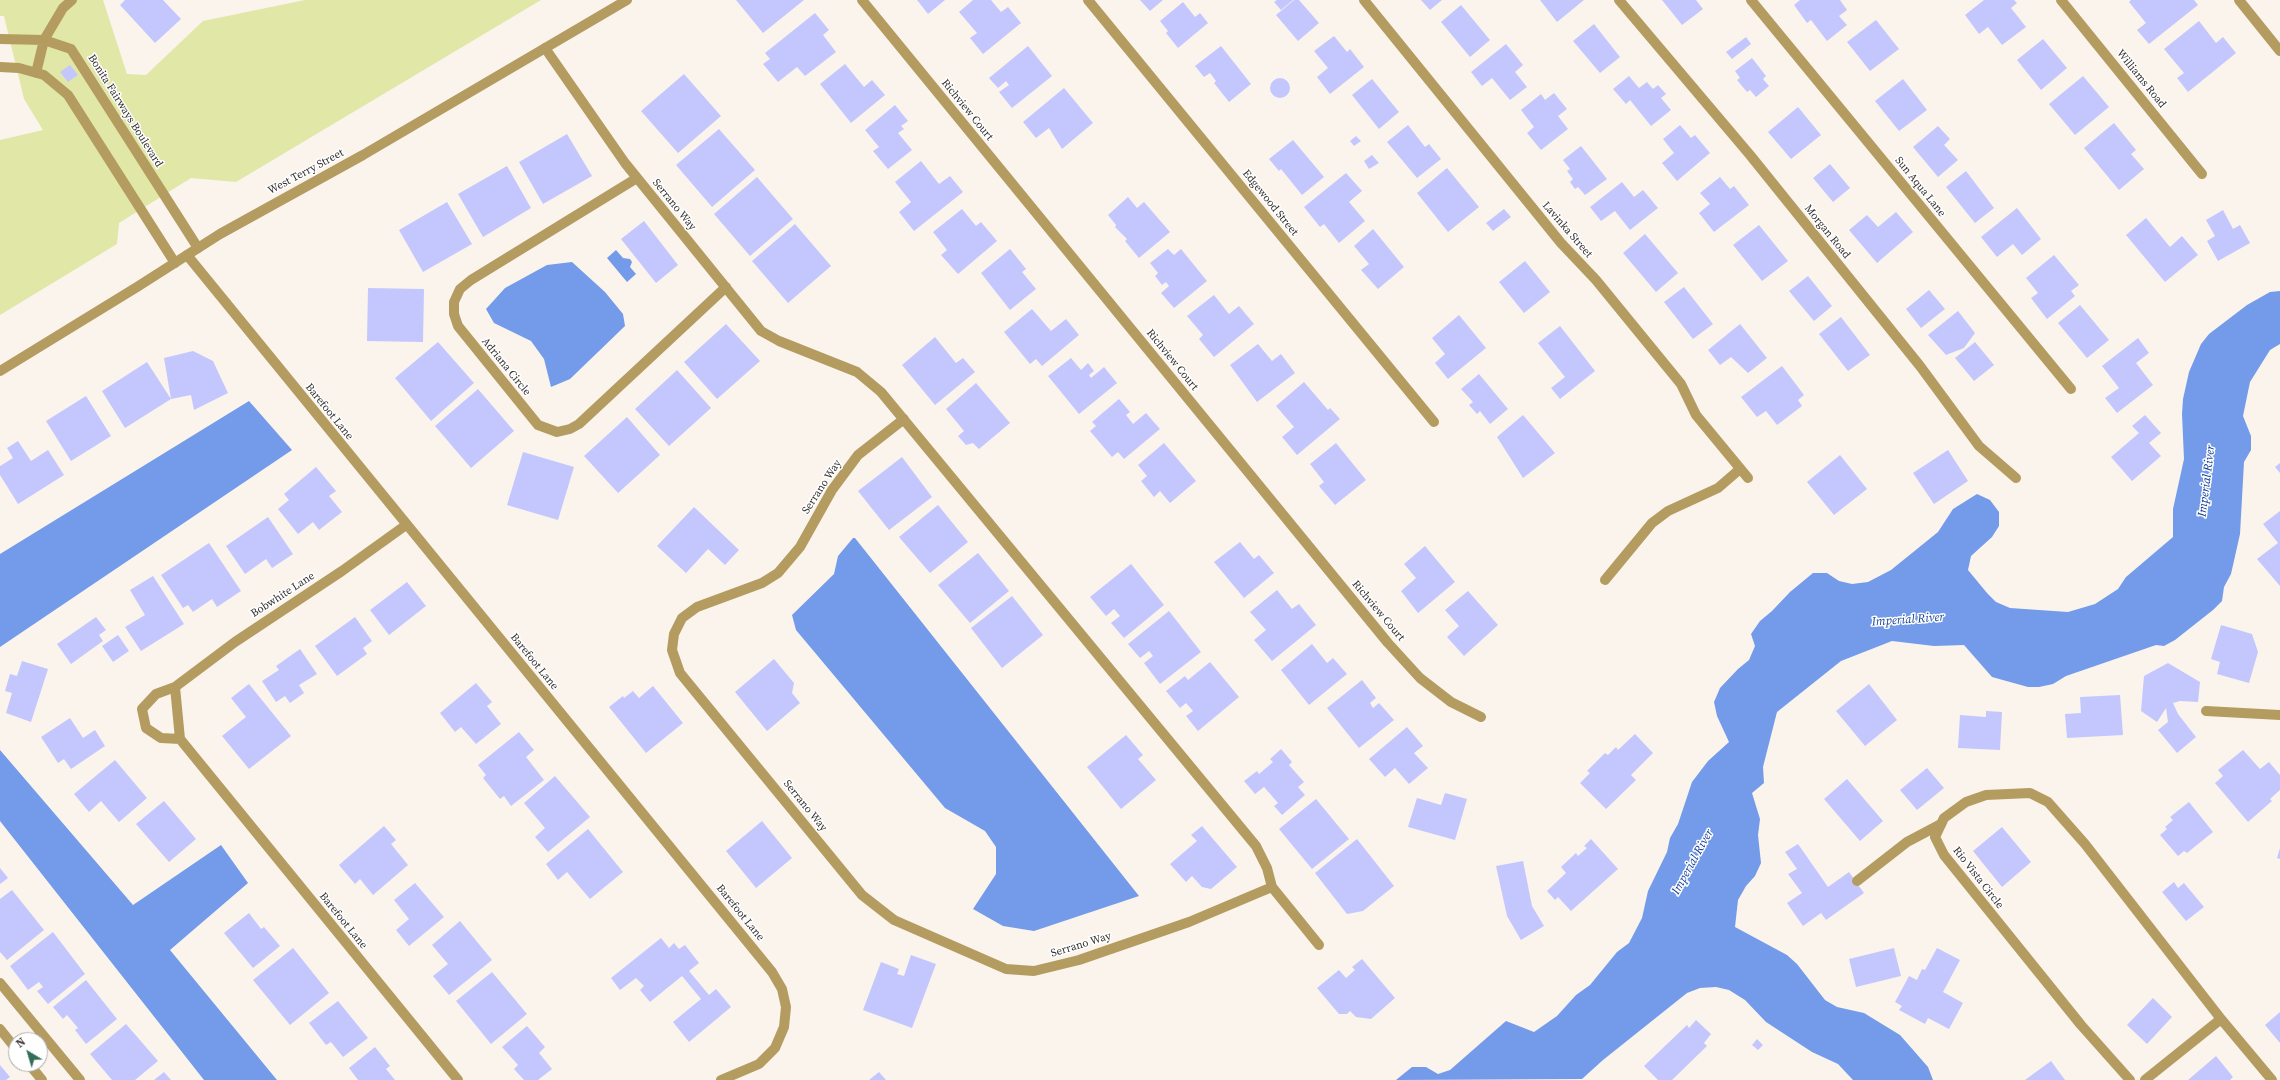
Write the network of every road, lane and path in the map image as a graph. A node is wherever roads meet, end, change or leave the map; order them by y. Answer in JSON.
{"nodes":[{"id":1,"x":72,"y":0,"type":"edge"},
{"id":2,"x":627,"y":0,"type":"edge"},
{"id":3,"x":862,"y":0,"type":"edge"},
{"id":4,"x":1088,"y":0,"type":"edge"},
{"id":5,"x":1364,"y":0,"type":"edge"},
{"id":6,"x":1619,"y":0,"type":"edge"},
{"id":7,"x":1751,"y":0,"type":"edge"},
{"id":8,"x":2061,"y":0,"type":"edge"},
{"id":9,"x":2239,"y":0,"type":"edge"},
{"id":10,"x":0,"y":39,"type":"edge"},
{"id":11,"x":44,"y":40,"type":"junction"},
{"id":12,"x":545,"y":48,"type":"junction"},
{"id":13,"x":2280,"y":51,"type":"edge"},
{"id":14,"x":0,"y":67,"type":"edge"},
{"id":15,"x":36,"y":73,"type":"junction"},
{"id":16,"x":2202,"y":174,"type":"dead end"},
{"id":17,"x":637,"y":178,"type":"junction"},
{"id":18,"x":198,"y":248,"type":"junction"},
{"id":19,"x":187,"y":255,"type":"junction"},
{"id":20,"x":175,"y":263,"type":"junction"},
{"id":21,"x":726,"y":288,"type":"junction"},
{"id":22,"x":0,"y":370,"type":"edge"},
{"id":23,"x":2071,"y":389,"type":"dead end"},
{"id":24,"x":904,"y":419,"type":"junction"},
{"id":25,"x":1434,"y":422,"type":"dead end"},
{"id":26,"x":1740,"y":468,"type":"junction"},
{"id":27,"x":1748,"y":478,"type":"dead end"},
{"id":28,"x":2016,"y":478,"type":"dead end"},
{"id":29,"x":406,"y":525,"type":"junction"},
{"id":30,"x":1605,"y":580,"type":"dead end"},
{"id":31,"x":175,"y":687,"type":"junction"},
{"id":32,"x":2206,"y":711,"type":"dead end"},
{"id":33,"x":2280,"y":715,"type":"edge"},
{"id":34,"x":1481,"y":717,"type":"dead end"},
{"id":35,"x":180,"y":739,"type":"junction"},
{"id":36,"x":1941,"y":824,"type":"junction"},
{"id":37,"x":1857,"y":881,"type":"dead end"},
{"id":38,"x":1272,"y":887,"type":"junction"},
{"id":39,"x":1319,"y":945,"type":"dead end"},
{"id":40,"x":0,"y":983,"type":"edge"},
{"id":41,"x":2221,"y":1019,"type":"junction"},
{"id":42,"x":0,"y":1029,"type":"edge"},
{"id":43,"x":8,"y":1039,"type":"edge"},
{"id":44,"x":35,"y":1072,"type":"edge"},
{"id":45,"x":42,"y":1080,"type":"edge"},
{"id":46,"x":80,"y":1080,"type":"edge"},
{"id":47,"x":458,"y":1080,"type":"edge"},
{"id":48,"x":721,"y":1080,"type":"edge"},
{"id":49,"x":2130,"y":1080,"type":"edge"},
{"id":50,"x":2145,"y":1080,"type":"edge"},
{"id":51,"x":2272,"y":1080,"type":"edge"}],
"edges":[{"from":1,"to":11,"type":"street"},
{"from":2,"to":12,"type":"street","name":"West Terry Street"},
{"from":3,"to":34,"type":"street","name":"Richview Court"},
{"from":4,"to":25,"type":"street","name":"Edgewood Street"},
{"from":5,"to":26,"type":"street","name":"Lavinka Street"},
{"from":6,"to":28,"type":"street","name":"Morgan Road"},
{"from":7,"to":23,"type":"street","name":"Sun Aqua Lane"},
{"from":8,"to":16,"type":"street","name":"Williams Road"},
{"from":9,"to":13,"type":"street"},
{"from":10,"to":11,"type":"street","name":"Bonita Fairways Boulevard"},
{"from":11,"to":15,"type":"street"},
{"from":11,"to":18,"type":"street","name":"Bonita Fairways Boulevard"},
{"from":12,"to":17,"type":"street","name":"Serrano Way"},
{"from":12,"to":18,"type":"street","name":"West Terry Street"},
{"from":14,"to":15,"type":"street"},
{"from":15,"to":20,"type":"street"},
{"from":17,"to":21,"type":"street","name":"Serrano Way"},
{"from":17,"to":21,"type":"street","name":"Adriana Circle"},
{"from":18,"to":19,"type":"street","name":"West Terry Street"},
{"from":19,"to":20,"type":"street","name":"West Terry Street"},
{"from":19,"to":29,"type":"street","name":"Barefoot Lane"},
{"from":20,"to":22,"type":"street","name":"West Terry Street"},
{"from":21,"to":24,"type":"street","name":"Serrano Way"},
{"from":24,"to":38,"type":"street","name":"Serrano Way"},
{"from":24,"to":38,"type":"street","name":"Serrano Way"},
{"from":26,"to":27,"type":"street","name":"Lavinka Street"},
{"from":26,"to":30,"type":"street"},
{"from":29,"to":31,"type":"street","name":"Bobwhite Lane"},
{"from":29,"to":48,"type":"street","name":"Barefoot Lane"},
{"from":31,"to":35,"type":"street"},
{"from":31,"to":35,"type":"street","name":"Bobwhite Lane"},
{"from":32,"to":33,"type":"street"},
{"from":35,"to":47,"type":"street","name":"Barefoot Lane"},
{"from":36,"to":37,"type":"street"},
{"from":36,"to":41,"type":"street"},
{"from":36,"to":49,"type":"street","name":"Rio Vista Circle"},
{"from":38,"to":39,"type":"street","name":"Serrano Way"},
{"from":40,"to":46,"type":"street"},
{"from":41,"to":50,"type":"street"},
{"from":41,"to":51,"type":"street"},
{"from":42,"to":43,"type":"street"},
{"from":44,"to":45,"type":"street"}]}
